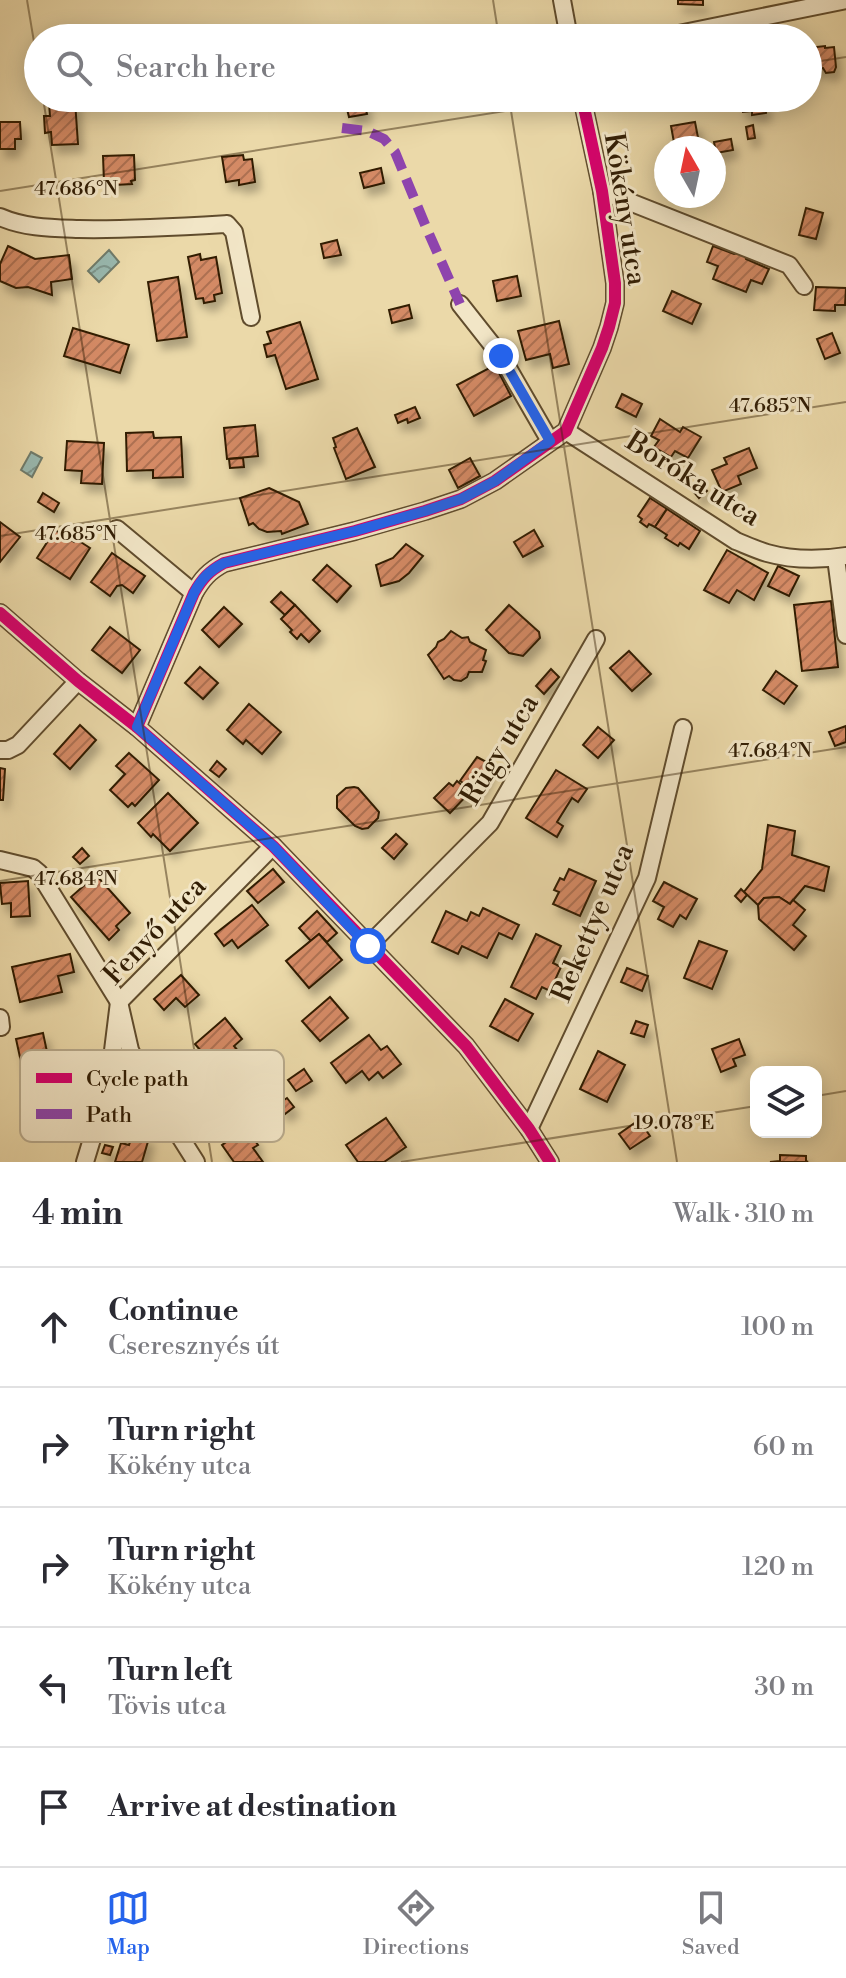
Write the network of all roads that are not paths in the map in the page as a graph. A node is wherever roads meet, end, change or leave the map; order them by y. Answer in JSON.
{"nodes":[{"id":1,"x":562,"y":0,"type":"edge"},
{"id":2,"x":846,"y":0,"type":"edge"},
{"id":3,"x":566,"y":24,"type":"edge"},
{"id":4,"x":728,"y":24,"type":"edge"},
{"id":5,"x":585,"y":112,"type":"edge"},
{"id":6,"x":602,"y":191,"type":"junction"},
{"id":7,"x":0,"y":217,"type":"edge"},
{"id":8,"x":804,"y":286,"type":"dead end"},
{"id":9,"x":460,"y":304,"type":"dead end"},
{"id":10,"x":251,"y":317,"type":"dead end"},
{"id":11,"x":566,"y":431,"type":"junction"},
{"id":12,"x":550,"y":441,"type":"junction"},
{"id":13,"x":117,"y":529,"type":"dead end"},
{"id":14,"x":841,"y":557,"type":"edge"},
{"id":15,"x":194,"y":593,"type":"junction"},
{"id":16,"x":0,"y":613,"type":"edge"},
{"id":17,"x":846,"y":635,"type":"edge"},
{"id":18,"x":596,"y":639,"type":"dead end"},
{"id":19,"x":78,"y":681,"type":"junction"},
{"id":20,"x":137,"y":727,"type":"junction"},
{"id":21,"x":683,"y":728,"type":"dead end"},
{"id":22,"x":0,"y":750,"type":"edge"},
{"id":23,"x":273,"y":846,"type":"junction"},
{"id":24,"x":0,"y":860,"type":"edge"},
{"id":25,"x":368,"y":946,"type":"junction"},
{"id":26,"x":119,"y":1002,"type":"junction"},
{"id":27,"x":113,"y":1050,"type":"edge"},
{"id":28,"x":130,"y":1050,"type":"edge"},
{"id":29,"x":529,"y":1129,"type":"junction"},
{"id":30,"x":91,"y":1142,"type":"edge"},
{"id":31,"x":183,"y":1142,"type":"edge"},
{"id":32,"x":85,"y":1162,"type":"edge"},
{"id":33,"x":196,"y":1162,"type":"edge"},
{"id":34,"x":550,"y":1162,"type":"edge"}],
"edges":[{"from":1,"to":3,"type":"street"},
{"from":2,"to":4,"type":"street"},
{"from":5,"to":6,"type":"street","name":"Kökény utca"},
{"from":6,"to":8,"type":"street"},
{"from":6,"to":11,"type":"street","name":"Kökény utca"},
{"from":7,"to":10,"type":"street"},
{"from":9,"to":12,"type":"street"},
{"from":11,"to":12,"type":"street"},
{"from":11,"to":14,"type":"street","name":"Boróka utca"},
{"from":12,"to":15,"type":"street"},
{"from":13,"to":15,"type":"street"},
{"from":14,"to":17,"type":"street"},
{"from":15,"to":20,"type":"street"},
{"from":16,"to":19,"type":"street"},
{"from":18,"to":25,"type":"street","name":"Rügy utca"},
{"from":19,"to":20,"type":"street"},
{"from":19,"to":22,"type":"street"},
{"from":20,"to":23,"type":"street"},
{"from":21,"to":29,"type":"street","name":"Rekettye utca"},
{"from":23,"to":25,"type":"street"},
{"from":23,"to":26,"type":"street","name":"Fenyő utca"},
{"from":24,"to":26,"type":"street"},
{"from":25,"to":29,"type":"street"},
{"from":26,"to":27,"type":"street","name":"Fenyő utca"},
{"from":26,"to":28,"type":"street"},
{"from":29,"to":34,"type":"street"},
{"from":30,"to":32,"type":"street","name":"Fenyő utca"},
{"from":31,"to":33,"type":"street"}]}
